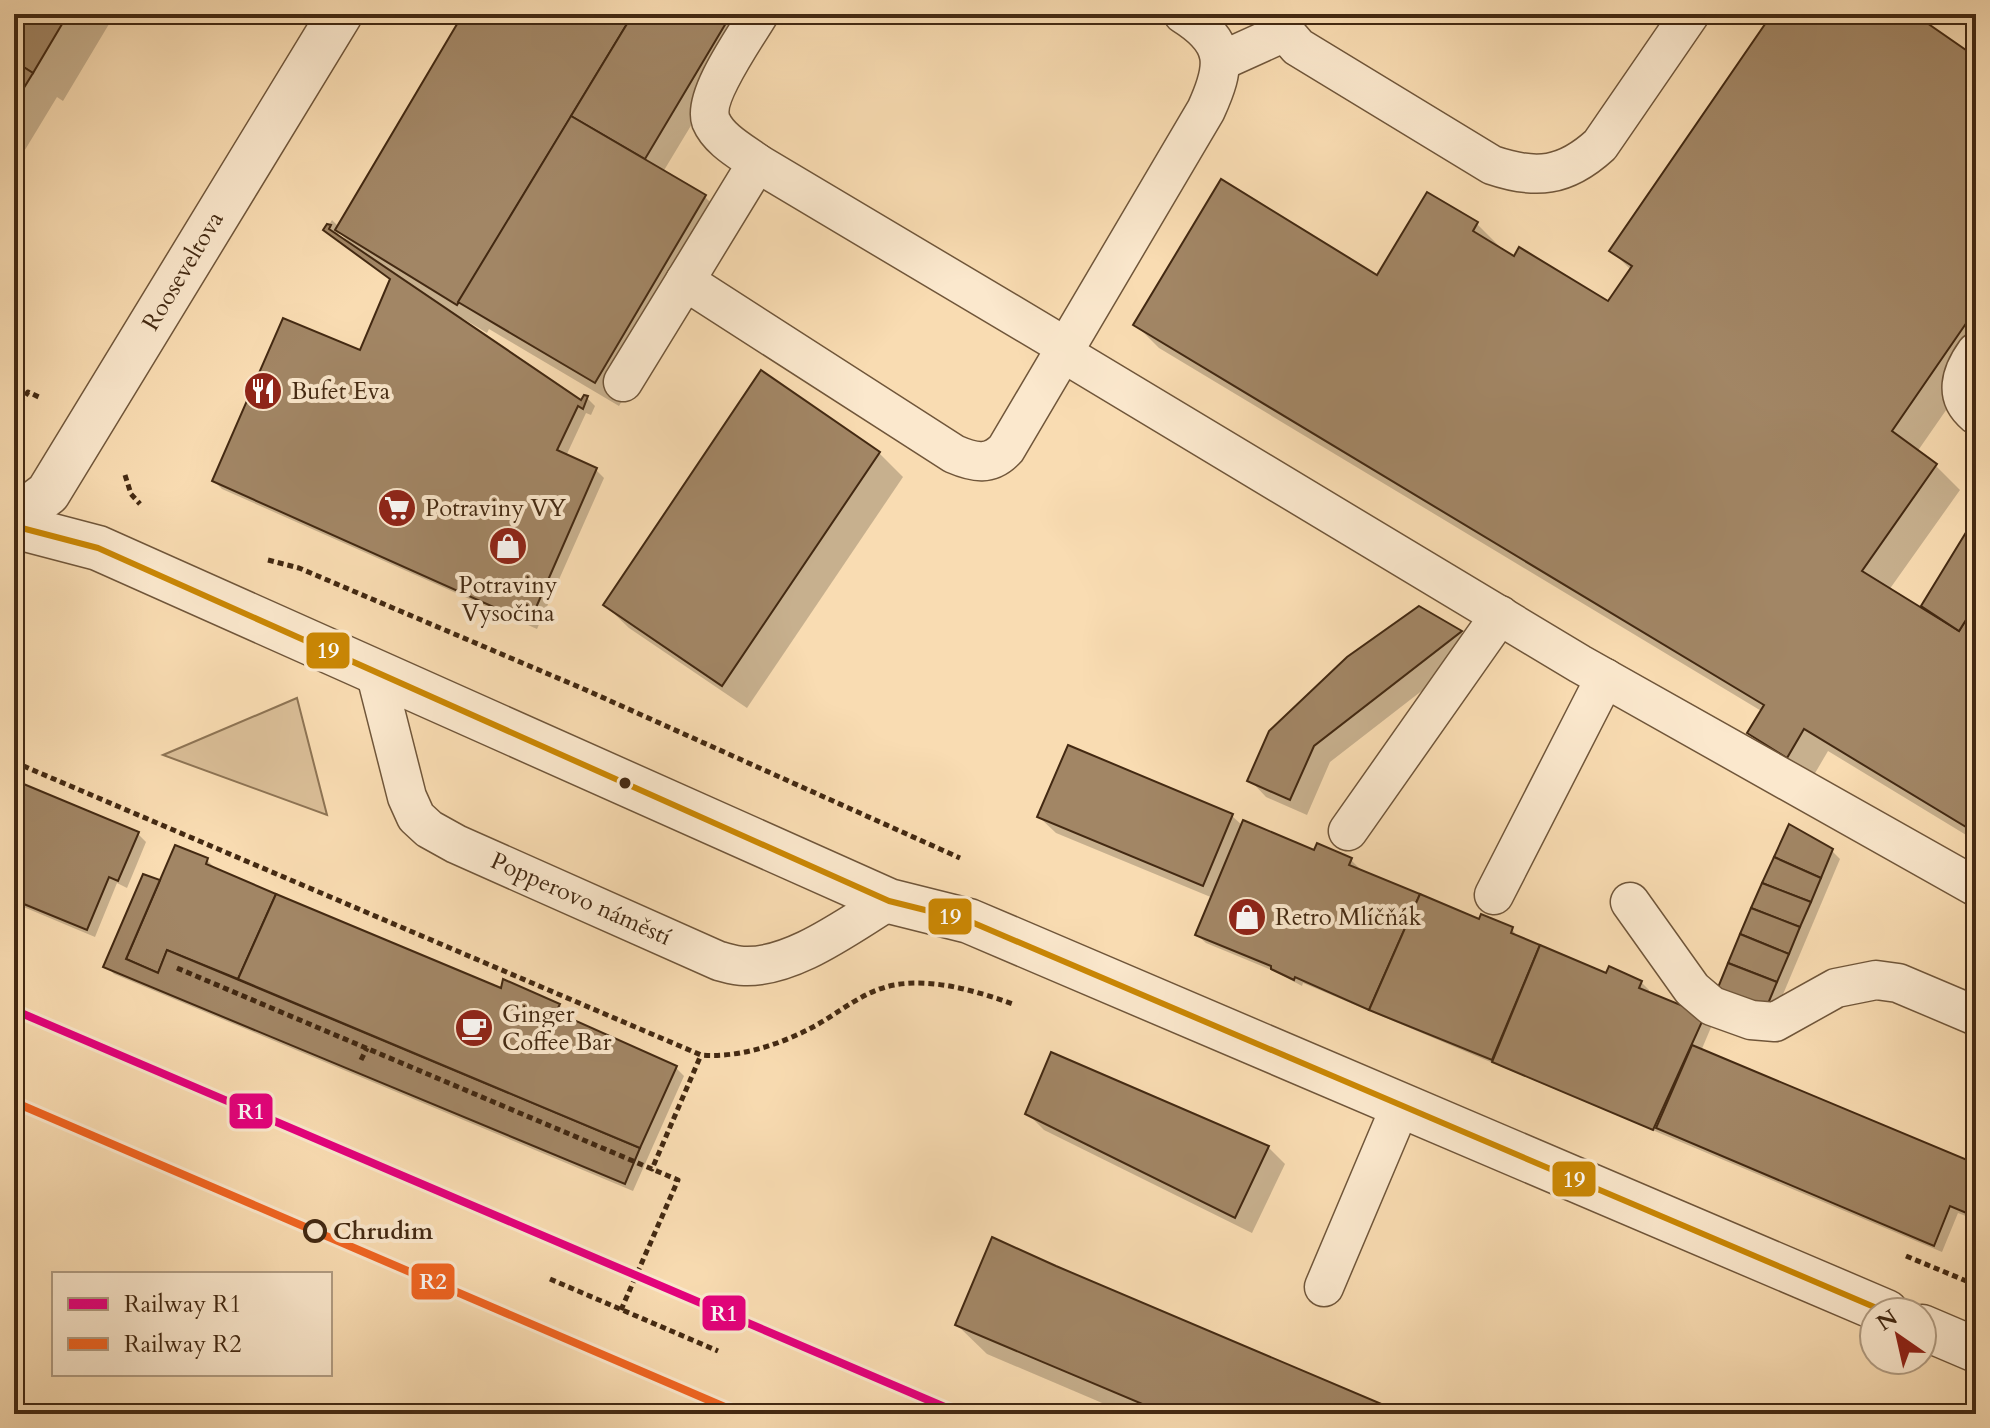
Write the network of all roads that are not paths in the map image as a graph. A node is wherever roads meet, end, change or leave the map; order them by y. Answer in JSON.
{"nodes":[{"id":1,"x":340,"y":14,"type":"edge"},
{"id":2,"x":759,"y":14,"type":"edge"},
{"id":3,"x":1183,"y":14,"type":"edge"},
{"id":4,"x":1690,"y":14,"type":"edge"},
{"id":5,"x":1282,"y":23,"type":"edge"},
{"id":6,"x":1221,"y":61,"type":"junction"},
{"id":7,"x":757,"y":163,"type":"junction"},
{"id":8,"x":685,"y":281,"type":"junction"},
{"id":9,"x":1065,"y":350,"type":"junction"},
{"id":10,"x":1976,"y":352,"type":"edge"},
{"id":11,"x":623,"y":382,"type":"dead end"},
{"id":12,"x":1976,"y":415,"type":"edge"},
{"id":13,"x":14,"y":519,"type":"edge"},
{"id":14,"x":14,"y":526,"type":"edge"},
{"id":15,"x":1500,"y":615,"type":"junction"},
{"id":16,"x":375,"y":671,"type":"junction"},
{"id":17,"x":1605,"y":678,"type":"junction"},
{"id":18,"x":1348,"y":831,"type":"dead end"},
{"id":19,"x":1976,"y":887,"type":"edge"},
{"id":20,"x":1494,"y":895,"type":"dead end"},
{"id":21,"x":889,"y":901,"type":"junction"},
{"id":22,"x":1630,"y":902,"type":"dead end"},
{"id":23,"x":1976,"y":1016,"type":"edge"},
{"id":24,"x":1401,"y":1105,"type":"junction"},
{"id":25,"x":1324,"y":1287,"type":"dead end"},
{"id":26,"x":1858,"y":1300,"type":"edge"},
{"id":27,"x":1938,"y":1334,"type":"edge"},
{"id":28,"x":1976,"y":1350,"type":"edge"}],
"edges":[{"from":1,"to":13,"type":"street","name":"Rooseveltova"},
{"from":2,"to":7,"type":"lane"},
{"from":3,"to":6,"type":"lane"},
{"from":4,"to":5,"type":"lane"},
{"from":5,"to":6,"type":"lane"},
{"from":6,"to":9,"type":"lane"},
{"from":7,"to":8,"type":"lane"},
{"from":7,"to":9,"type":"lane"},
{"from":8,"to":9,"type":"lane"},
{"from":8,"to":11,"type":"lane"},
{"from":9,"to":15,"type":"lane"},
{"from":10,"to":12,"type":"lane"},
{"from":14,"to":16,"type":"street"},
{"from":15,"to":17,"type":"lane"},
{"from":15,"to":18,"type":"lane"},
{"from":16,"to":21,"type":"street"},
{"from":16,"to":21,"type":"lane","name":"Popperovo náměstí"},
{"from":17,"to":19,"type":"lane"},
{"from":17,"to":20,"type":"lane"},
{"from":21,"to":24,"type":"street"},
{"from":22,"to":23,"type":"lane"},
{"from":24,"to":25,"type":"lane"},
{"from":24,"to":26,"type":"street"},
{"from":27,"to":28,"type":"street"}]}
